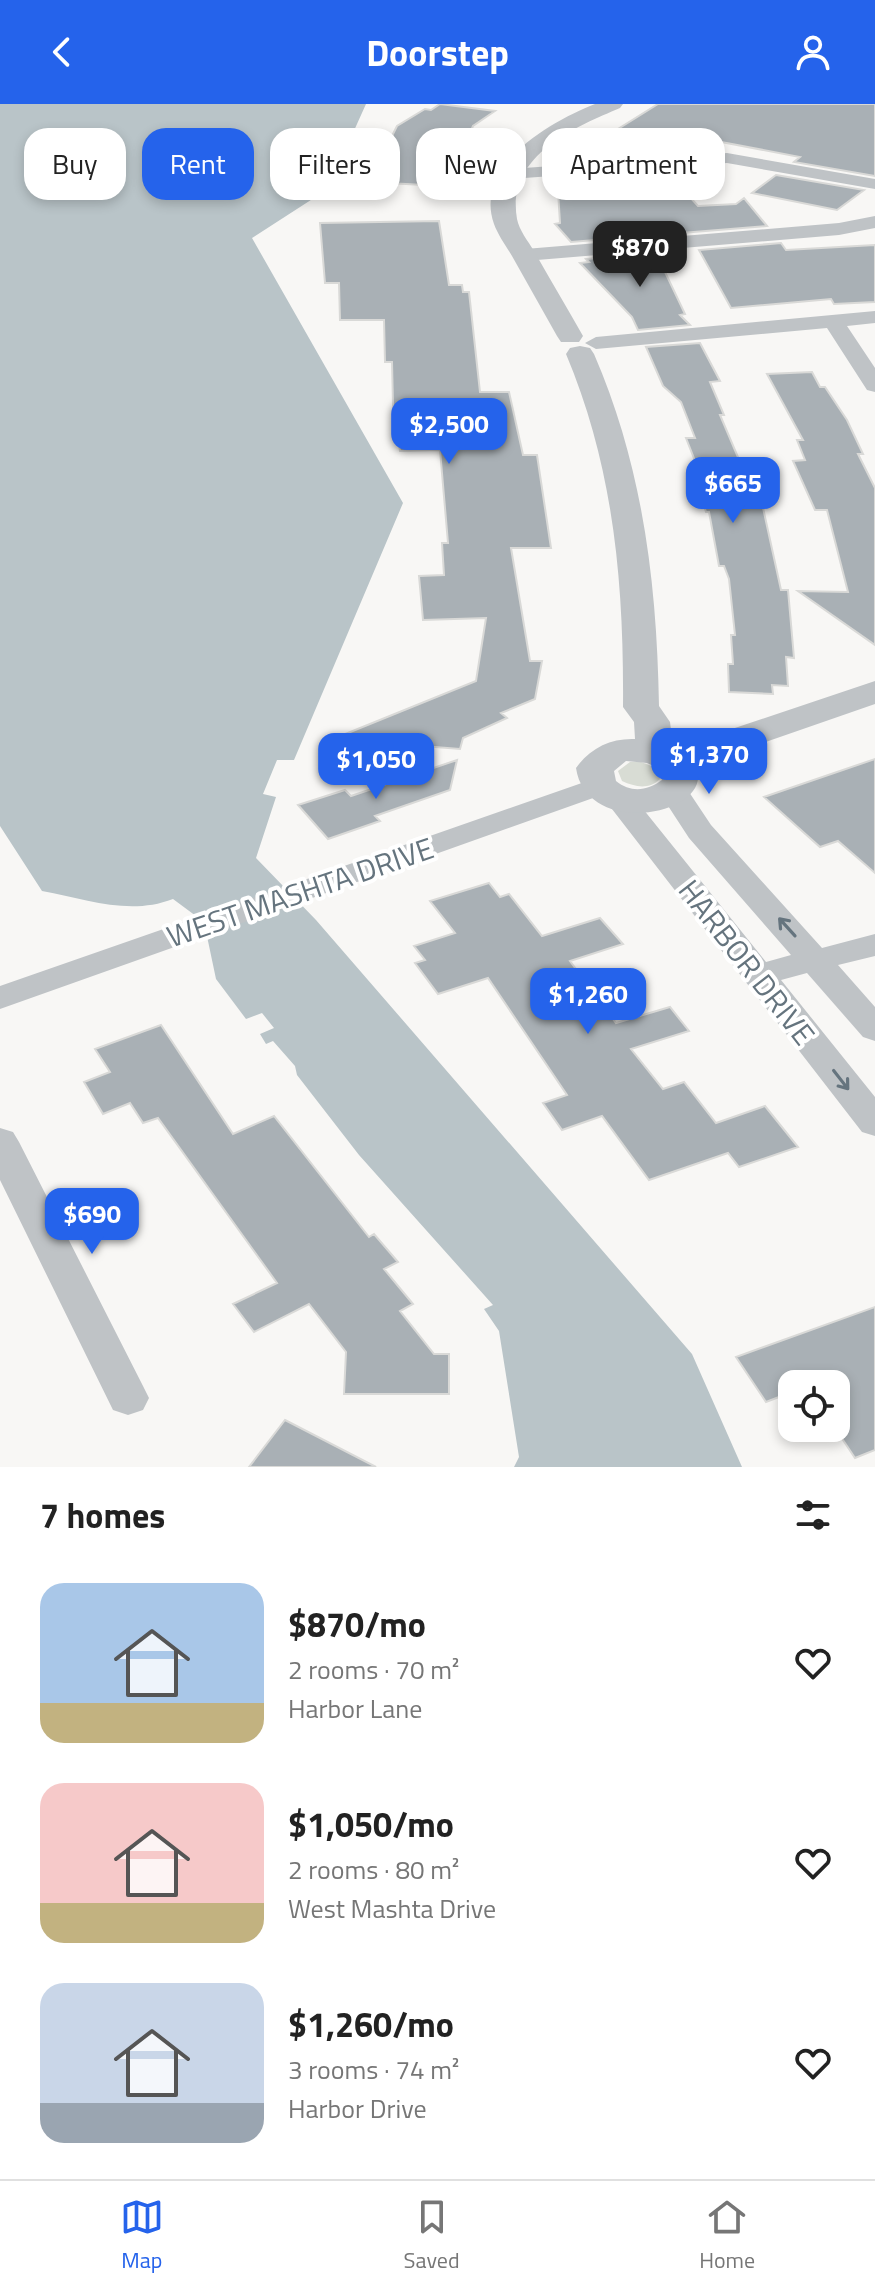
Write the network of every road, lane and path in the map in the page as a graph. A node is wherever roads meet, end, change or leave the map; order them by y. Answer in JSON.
{"nodes":[{"id":1,"x":613,"y":104,"type":"edge"},
{"id":2,"x":526,"y":154,"type":"edge"},
{"id":3,"x":526,"y":173,"type":"edge"},
{"id":4,"x":875,"y":184,"type":"edge"},
{"id":5,"x":502,"y":200,"type":"edge"},
{"id":6,"x":875,"y":222,"type":"edge"},
{"id":7,"x":525,"y":255,"type":"junction"},
{"id":8,"x":875,"y":317,"type":"edge"},
{"id":9,"x":833,"y":321,"type":"junction"},
{"id":10,"x":582,"y":344,"type":"junction"},
{"id":11,"x":875,"y":385,"type":"edge"},
{"id":12,"x":875,"y":692,"type":"edge"},
{"id":13,"x":641,"y":707,"type":"junction"},
{"id":14,"x":666,"y":768,"type":"junction"},
{"id":15,"x":610,"y":780,"type":"junction"},
{"id":16,"x":875,"y":945,"type":"edge"},
{"id":17,"x":817,"y":960,"type":"junction"},
{"id":18,"x":758,"y":975,"type":"junction"},
{"id":19,"x":0,"y":998,"type":"edge"},
{"id":20,"x":875,"y":1029,"type":"edge"},
{"id":21,"x":875,"y":1123,"type":"edge"},
{"id":22,"x":0,"y":1142,"type":"edge"},
{"id":23,"x":128,"y":1398,"type":"dead end"}],
"edges":[{"from":1,"to":2,"type":"street"},
{"from":3,"to":4,"type":"street"},
{"from":5,"to":7,"type":"street","name":"HARBOR DRIVE"},
{"from":6,"to":7,"type":"street"},
{"from":7,"to":10,"type":"street","name":"HARBOR DRIVE"},
{"from":8,"to":9,"type":"street"},
{"from":9,"to":10,"type":"street"},
{"from":9,"to":11,"type":"street"},
{"from":10,"to":13,"type":"street","name":"HARBOR DRIVE"},
{"from":12,"to":14,"type":"street"},
{"from":13,"to":14,"type":"street","name":"HARBOR DRIVE"},
{"from":13,"to":15,"type":"street"},
{"from":14,"to":15,"type":"street"},
{"from":14,"to":15,"type":"street"},
{"from":17,"to":14,"type":"street","name":"HARBOR DRIVE","one_way":true},
{"from":15,"to":18,"type":"street","name":"HARBOR DRIVE"},
{"from":15,"to":19,"type":"street","name":"WEST MASHTA DRIVE"},
{"from":16,"to":17,"type":"street"},
{"from":17,"to":18,"type":"street"},
{"from":17,"to":20,"type":"street","name":"HARBOR DRIVE"},
{"from":18,"to":21,"type":"street","name":"HARBOR DRIVE","one_way":true},
{"from":22,"to":23,"type":"street"}]}
